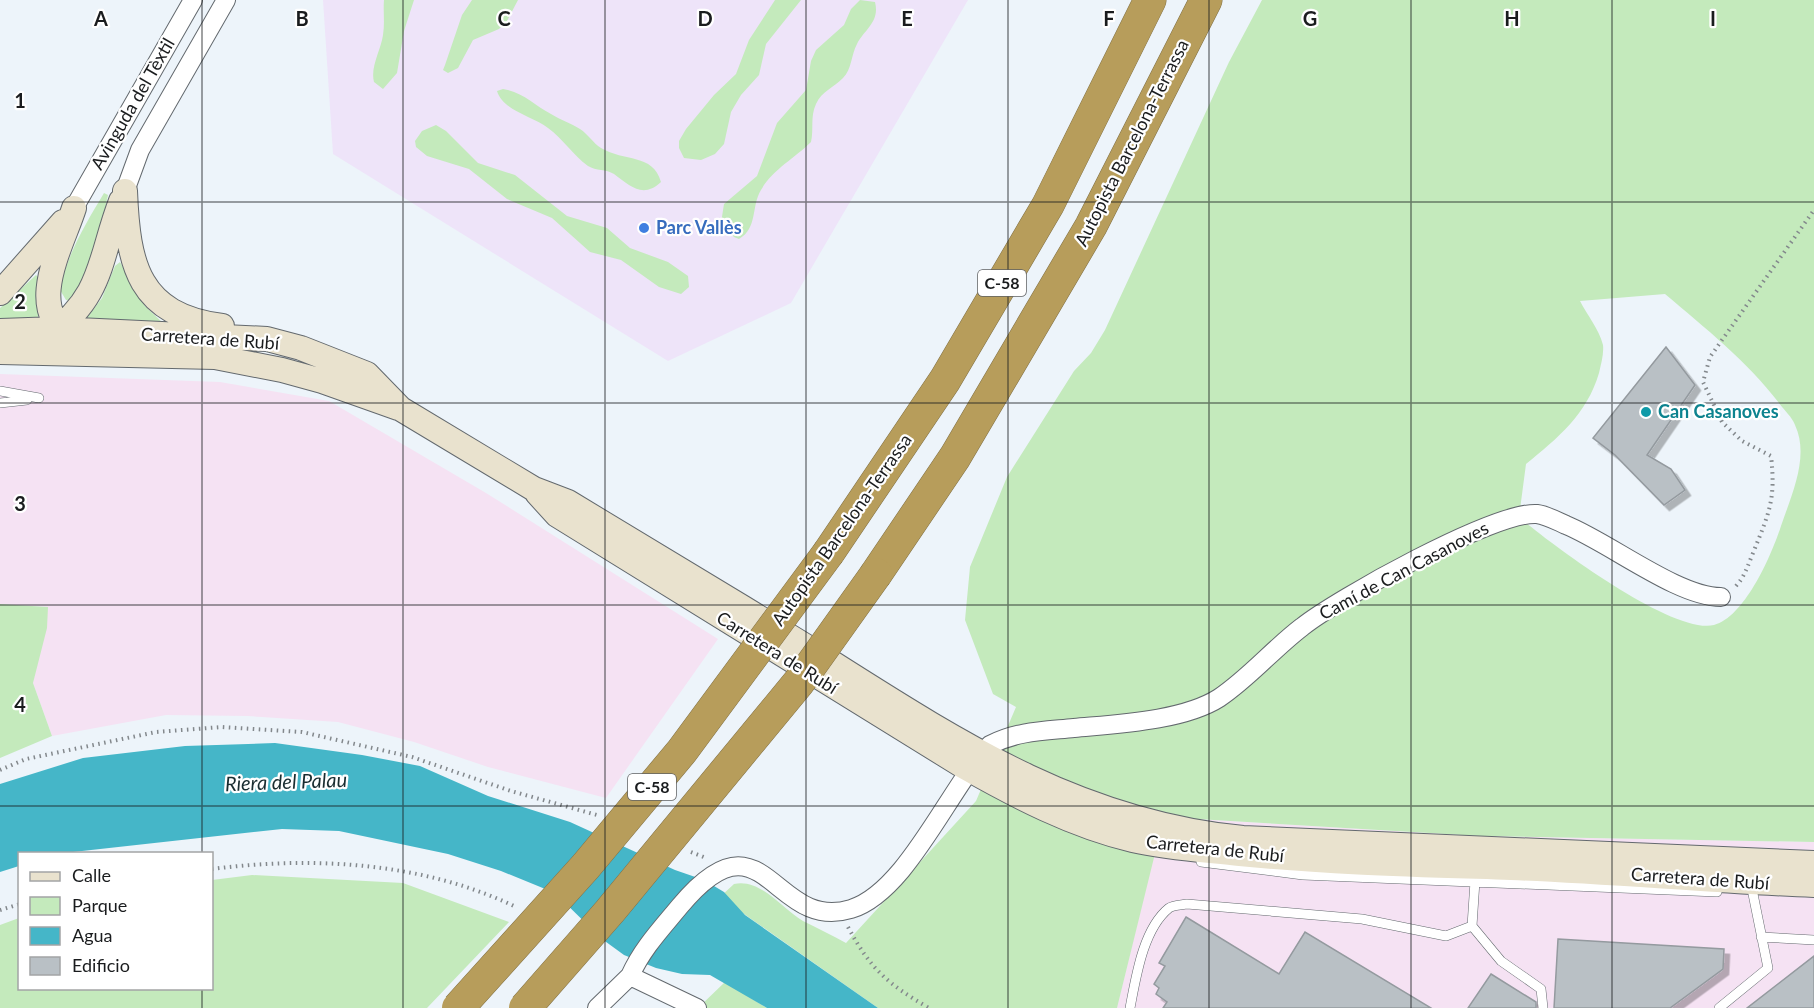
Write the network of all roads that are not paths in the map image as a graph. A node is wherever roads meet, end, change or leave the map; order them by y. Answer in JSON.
{"nodes":[{"id":1,"x":193,"y":0,"type":"edge"},
{"id":2,"x":226,"y":0,"type":"edge"},
{"id":3,"x":1150,"y":0,"type":"edge"},
{"id":4,"x":1206,"y":1,"type":"edge"},
{"id":5,"x":125,"y":190,"type":"junction"},
{"id":6,"x":74,"y":208,"type":"junction"},
{"id":7,"x":0,"y":293,"type":"edge"},
{"id":8,"x":57,"y":329,"type":"junction"},
{"id":9,"x":0,"y":331,"type":"edge"},
{"id":10,"x":267,"y":339,"type":"junction"},
{"id":11,"x":0,"y":343,"type":"edge"},
{"id":12,"x":0,"y":352,"type":"edge"},
{"id":13,"x":130,"y":354,"type":"junction"},
{"id":14,"x":0,"y":391,"type":"edge"},
{"id":15,"x":0,"y":403,"type":"edge"},
{"id":16,"x":401,"y":409,"type":"junction"},
{"id":17,"x":534,"y":489,"type":"junction"},
{"id":18,"x":1720,"y":597,"type":"road end"},
{"id":19,"x":976,"y":762,"type":"junction"},
{"id":20,"x":1131,"y":839,"type":"junction"},
{"id":21,"x":1163,"y":857,"type":"dead end"},
{"id":22,"x":1186,"y":860,"type":"dead end"},
{"id":23,"x":1814,"y":863,"type":"edge"},
{"id":24,"x":1474,"y":881,"type":"junction"},
{"id":25,"x":1814,"y":885,"type":"edge"},
{"id":26,"x":1730,"y":893,"type":"dead end"},
{"id":27,"x":1742,"y":893,"type":"dead end"},
{"id":28,"x":1472,"y":926,"type":"junction"},
{"id":29,"x":1761,"y":937,"type":"junction"},
{"id":30,"x":1814,"y":940,"type":"edge"},
{"id":31,"x":630,"y":976,"type":"junction"},
{"id":32,"x":458,"y":1008,"type":"edge"},
{"id":33,"x":525,"y":1008,"type":"edge"},
{"id":34,"x":597,"y":1008,"type":"edge"},
{"id":35,"x":697,"y":1008,"type":"edge"},
{"id":36,"x":1130,"y":1008,"type":"edge"},
{"id":37,"x":1543,"y":1008,"type":"edge"},
{"id":38,"x":1719,"y":1008,"type":"edge"}],
"edges":[{"from":1,"to":6,"type":"street","name":"Avinguda del Tèxtil"},
{"from":2,"to":5,"type":"street","name":"Avinguda del Tèxtil"},
{"from":3,"to":32,"type":"highway","name":"Autopista Barcelona-Terrassa","number":"C-58","bridge":true},
{"from":4,"to":33,"type":"highway","name":"Autopista Barcelona-Terrassa","number":"C-58","bridge":true},
{"from":5,"to":8,"type":"main road"},
{"from":5,"to":10,"type":"main road"},
{"from":6,"to":7,"type":"main road"},
{"from":6,"to":8,"type":"main road"},
{"from":8,"to":9,"type":"main road","name":"Carretera de Rubí"},
{"from":8,"to":10,"type":"main road","name":"Carretera de Rubí"},
{"from":8,"to":11,"type":"main road"},
{"from":8,"to":13,"type":"main road"},
{"from":10,"to":16,"type":"main road","name":"Carretera de Rubí"},
{"from":12,"to":13,"type":"main road","name":"Carretera de Rubí"},
{"from":13,"to":16,"type":"main road","name":"Carretera de Rubí"},
{"from":14,"to":15,"type":"lane"},
{"from":16,"to":17,"type":"main road","name":"Carretera de Rubí"},
{"from":17,"to":19,"type":"main road","name":"Carretera de Rubí"},
{"from":17,"to":19,"type":"main road","name":"Carretera de Rubí"},
{"from":18,"to":19,"type":"street","name":"Camí de Can Casanoves"},
{"from":19,"to":20,"type":"main road","name":"Carretera de Rubí"},
{"from":19,"to":23,"type":"main road","name":"Carretera de Rubí"},
{"from":19,"to":31,"type":"street","name":"Camí de Can Casanoves"},
{"from":20,"to":21,"type":"lane"},
{"from":20,"to":25,"type":"main road","name":"Carretera de Rubí"},
{"from":22,"to":24,"type":"lane"},
{"from":24,"to":26,"type":"lane"},
{"from":24,"to":28,"type":"lane"},
{"from":27,"to":29,"type":"lane"},
{"from":28,"to":36,"type":"lane"},
{"from":28,"to":37,"type":"lane"},
{"from":29,"to":30,"type":"lane"},
{"from":29,"to":38,"type":"lane"},
{"from":31,"to":34,"type":"street"},
{"from":31,"to":35,"type":"street"}]}
